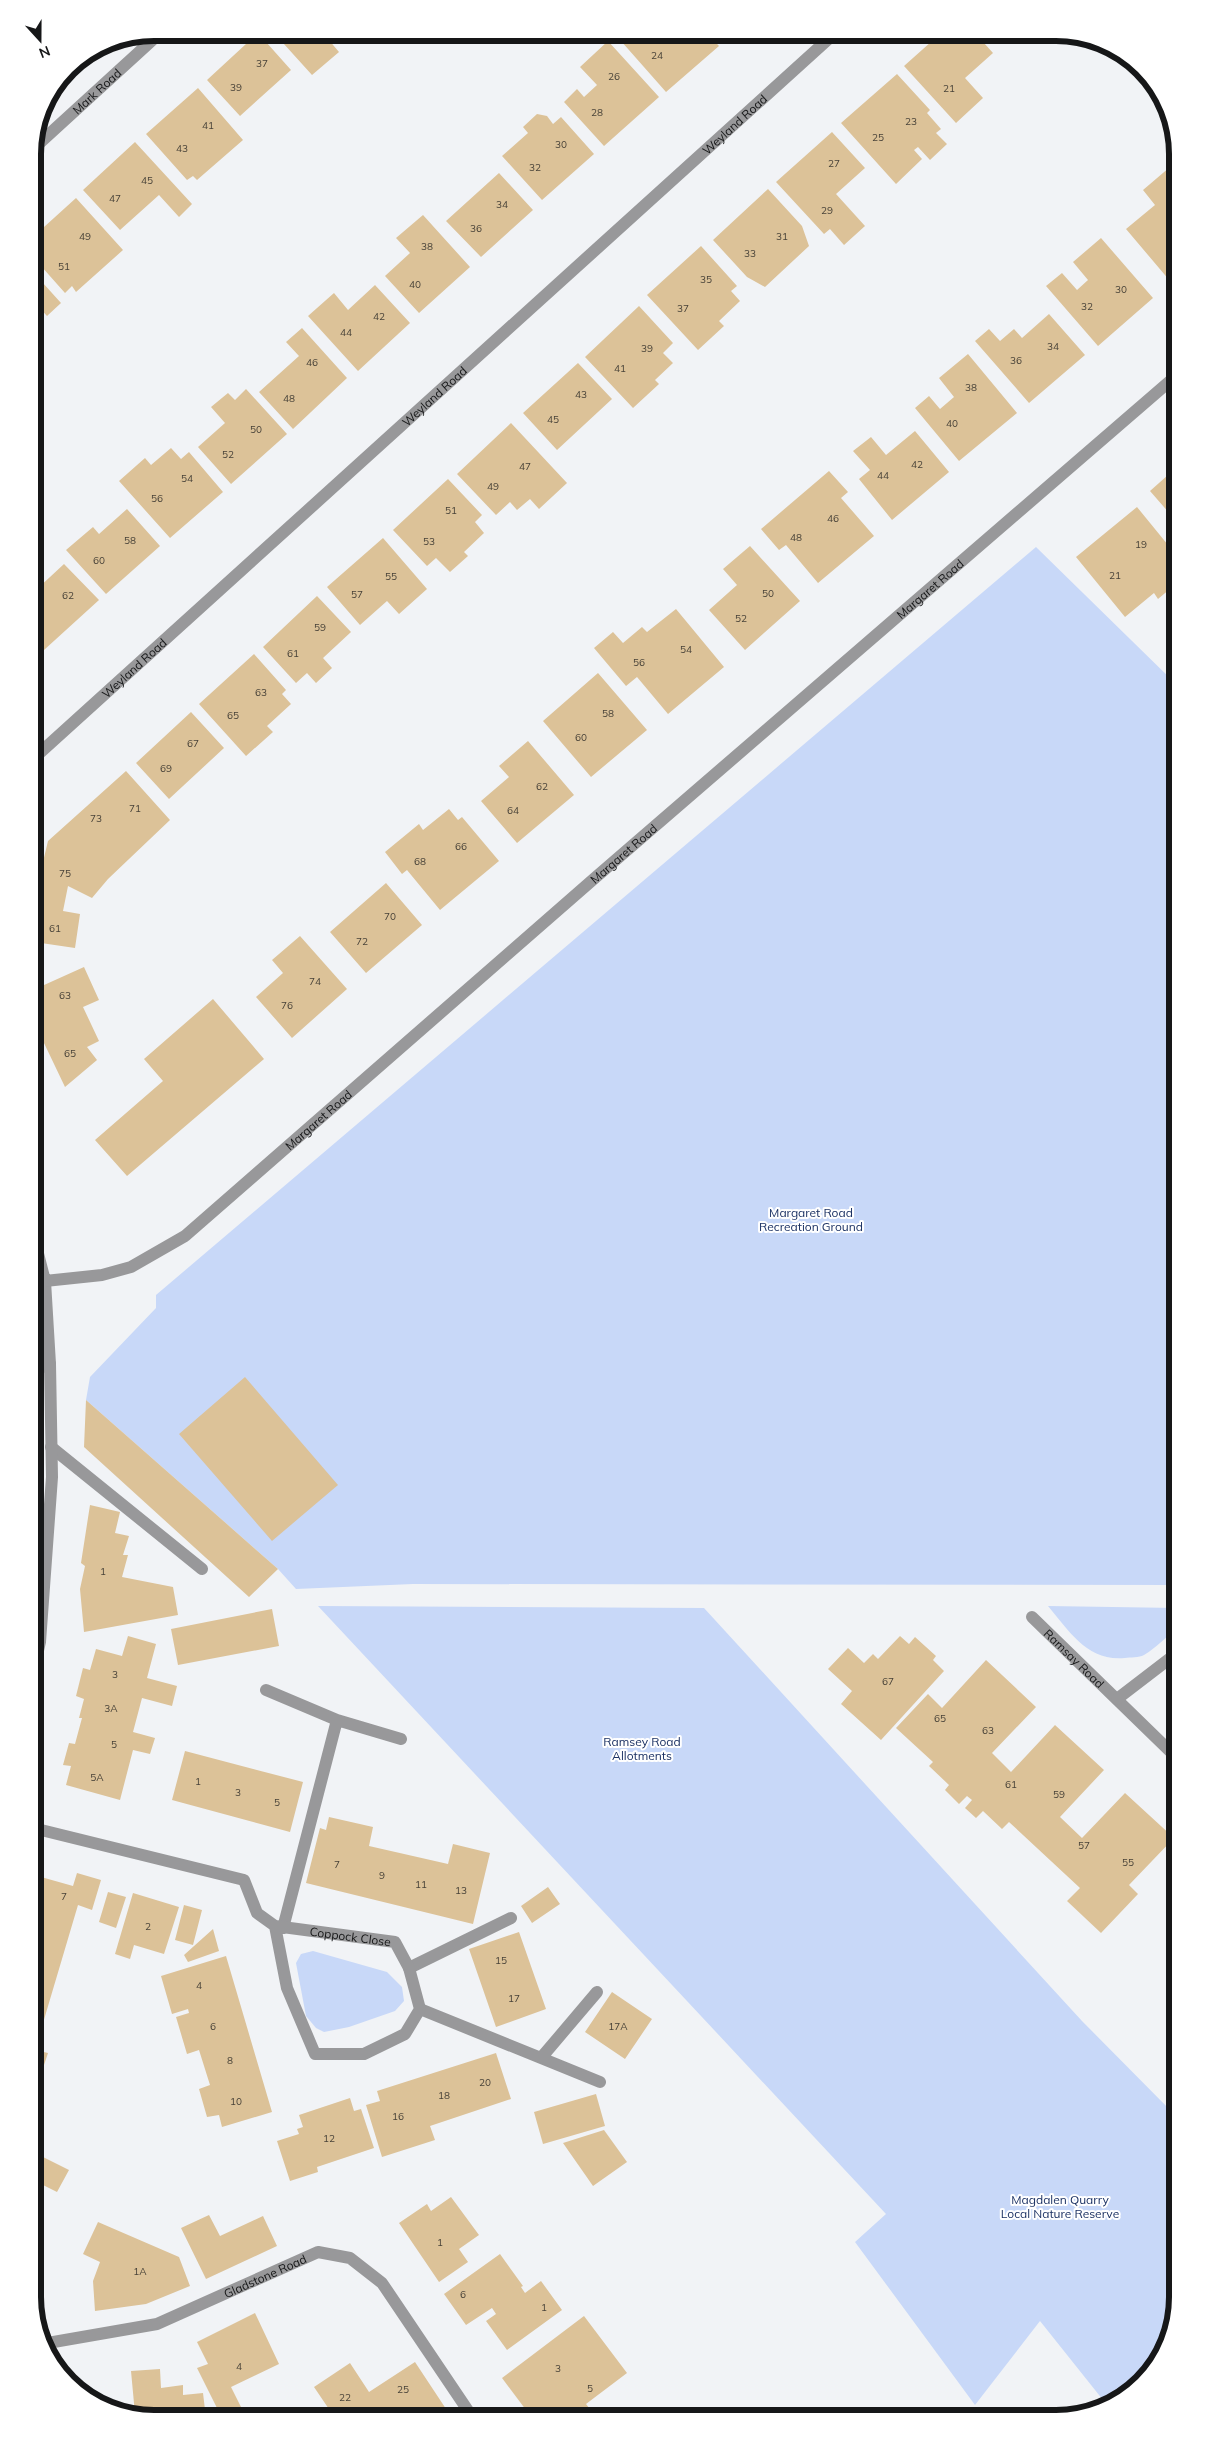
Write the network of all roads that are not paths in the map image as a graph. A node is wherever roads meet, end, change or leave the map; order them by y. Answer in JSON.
{"nodes":[{"id":1,"x":150,"y":41,"type":"edge"},
{"id":2,"x":826,"y":41,"type":"edge"},
{"id":3,"x":42,"y":141,"type":"edge"},
{"id":4,"x":1169,"y":383,"type":"edge"},
{"id":5,"x":41,"y":751,"type":"edge"},
{"id":6,"x":41,"y":1265,"type":"edge"},
{"id":7,"x":45,"y":1281,"type":"junction"},
{"id":8,"x":50,"y":1364,"type":"junction"},
{"id":9,"x":41,"y":1368,"type":"edge"},
{"id":10,"x":51,"y":1448,"type":"junction"},
{"id":11,"x":202,"y":1569,"type":"dead end"},
{"id":12,"x":1032,"y":1617,"type":"dead end"},
{"id":13,"x":41,"y":1628,"type":"edge"},
{"id":14,"x":1169,"y":1660,"type":"edge"},
{"id":15,"x":266,"y":1690,"type":"dead end"},
{"id":16,"x":1117,"y":1699,"type":"junction"},
{"id":17,"x":337,"y":1720,"type":"junction"},
{"id":18,"x":401,"y":1739,"type":"dead end"},
{"id":19,"x":1169,"y":1749,"type":"edge"},
{"id":20,"x":41,"y":1830,"type":"edge"},
{"id":21,"x":511,"y":1918,"type":"dead end"},
{"id":22,"x":279,"y":1927,"type":"junction"},
{"id":23,"x":409,"y":1968,"type":"junction"},
{"id":24,"x":597,"y":1992,"type":"dead end"},
{"id":25,"x":420,"y":2008,"type":"junction"},
{"id":26,"x":541,"y":2058,"type":"junction"},
{"id":27,"x":600,"y":2082,"type":"dead end"},
{"id":28,"x":51,"y":2342,"type":"edge"},
{"id":29,"x":468,"y":2410,"type":"edge"}],
"edges":[{"from":1,"to":3,"type":"street","name":"Mark Road"},
{"from":2,"to":5,"type":"street","name":"Weyland Road"},
{"from":4,"to":7,"type":"street","name":"Margaret Road"},
{"from":6,"to":7,"type":"street"},
{"from":7,"to":8,"type":"street"},
{"from":8,"to":9,"type":"street"},
{"from":8,"to":10,"type":"street"},
{"from":10,"to":11,"type":"street"},
{"from":10,"to":13,"type":"street"},
{"from":12,"to":16,"type":"street","name":"Ramsay Road"},
{"from":14,"to":16,"type":"street"},
{"from":15,"to":17,"type":"street"},
{"from":16,"to":19,"type":"street","name":"Ramsay Road"},
{"from":17,"to":18,"type":"street"},
{"from":17,"to":22,"type":"street"},
{"from":20,"to":22,"type":"street"},
{"from":21,"to":23,"type":"street"},
{"from":22,"to":23,"type":"street","name":"Coppock Close"},
{"from":22,"to":25,"type":"street"},
{"from":23,"to":25,"type":"street","name":"Coppock Close"},
{"from":24,"to":26,"type":"street"},
{"from":25,"to":26,"type":"street"},
{"from":26,"to":27,"type":"street"},
{"from":28,"to":29,"type":"street","name":"Gladstone Road"}]}
